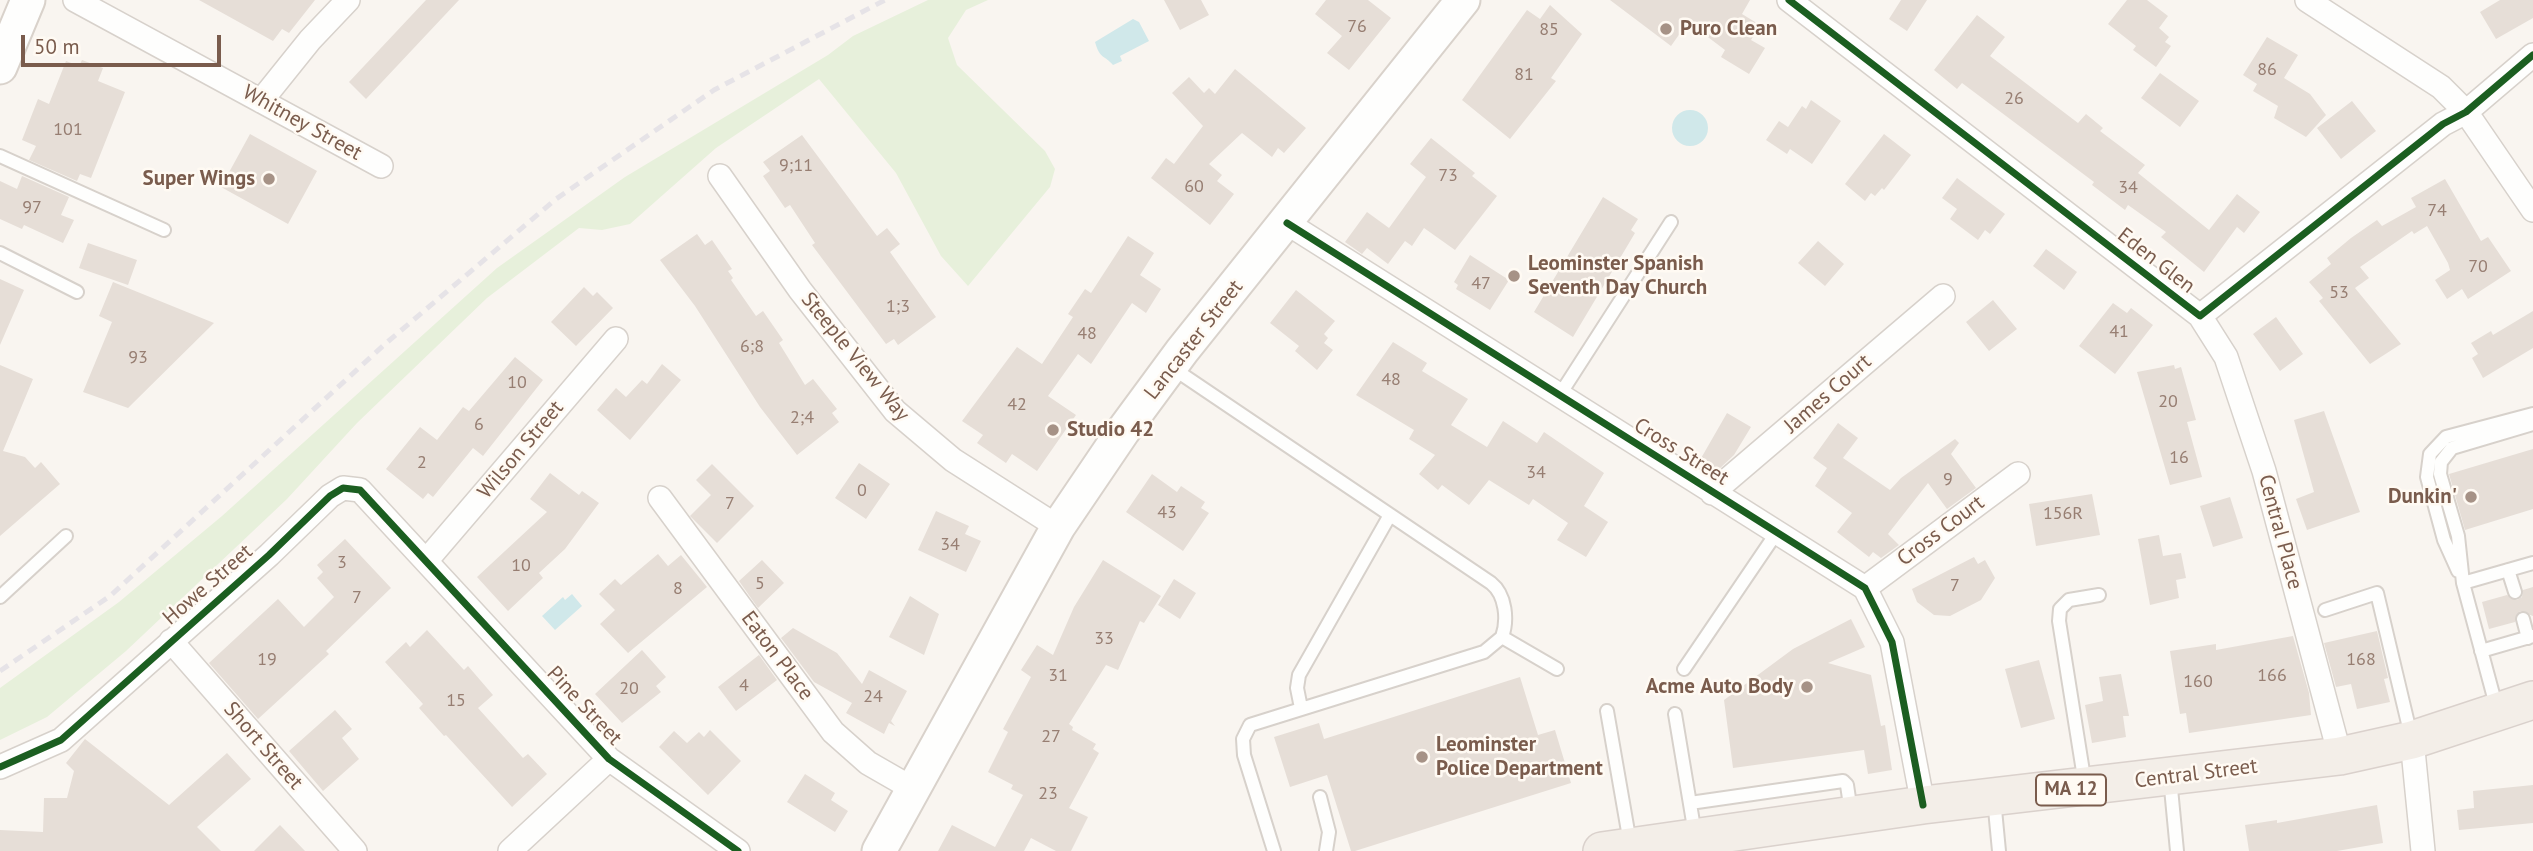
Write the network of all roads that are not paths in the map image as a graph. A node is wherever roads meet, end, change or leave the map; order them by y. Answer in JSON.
{"nodes":[{"id":1,"x":28,"y":0,"type":"edge"},
{"id":2,"x":75,"y":0,"type":"edge"},
{"id":3,"x":348,"y":0,"type":"edge"},
{"id":4,"x":1463,"y":0,"type":"edge"},
{"id":5,"x":1789,"y":0,"type":"edge"},
{"id":6,"x":2307,"y":0,"type":"edge"},
{"id":7,"x":2533,"y":55,"type":"edge"},
{"id":8,"x":0,"y":67,"type":"edge"},
{"id":9,"x":261,"y":101,"type":"junction"},
{"id":10,"x":2466,"y":113,"type":"junction"},
{"id":11,"x":0,"y":156,"type":"edge"},
{"id":12,"x":382,"y":166,"type":"dead end"},
{"id":13,"x":720,"y":176,"type":"dead end"},
{"id":14,"x":2533,"y":210,"type":"edge"},
{"id":15,"x":1671,"y":222,"type":"dead end"},
{"id":16,"x":1287,"y":223,"type":"junction"},
{"id":17,"x":164,"y":230,"type":"dead end"},
{"id":18,"x":0,"y":253,"type":"edge"},
{"id":19,"x":77,"y":292,"type":"dead end"},
{"id":20,"x":1943,"y":296,"type":"dead end"},
{"id":21,"x":2200,"y":316,"type":"junction"},
{"id":22,"x":616,"y":339,"type":"dead end"},
{"id":23,"x":1171,"y":367,"type":"junction"},
{"id":24,"x":1559,"y":396,"type":"junction"},
{"id":25,"x":2533,"y":414,"type":"edge"},
{"id":26,"x":2533,"y":424,"type":"edge"},
{"id":27,"x":2018,"y":474,"type":"dead end"},
{"id":28,"x":1712,"y":493,"type":"junction"},
{"id":29,"x":660,"y":498,"type":"dead end"},
{"id":30,"x":1390,"y":515,"type":"junction"},
{"id":31,"x":1058,"y":527,"type":"junction"},
{"id":32,"x":1777,"y":533,"type":"junction"},
{"id":33,"x":66,"y":536,"type":"dead end"},
{"id":34,"x":426,"y":561,"type":"junction"},
{"id":35,"x":2533,"y":563,"type":"edge"},
{"id":36,"x":2508,"y":570,"type":"junction"},
{"id":37,"x":2463,"y":583,"type":"junction"},
{"id":38,"x":1865,"y":588,"type":"junction"},
{"id":39,"x":2515,"y":592,"type":"dead end"},
{"id":40,"x":2099,"y":595,"type":"dead end"},
{"id":41,"x":0,"y":597,"type":"edge"},
{"id":42,"x":2325,"y":610,"type":"dead end"},
{"id":43,"x":2523,"y":619,"type":"dead end"},
{"id":44,"x":1502,"y":637,"type":"junction"},
{"id":45,"x":2530,"y":637,"type":"edge"},
{"id":46,"x":171,"y":641,"type":"junction"},
{"id":47,"x":2481,"y":651,"type":"junction"},
{"id":48,"x":1557,"y":669,"type":"dead end"},
{"id":49,"x":1684,"y":670,"type":"dead end"},
{"id":50,"x":2533,"y":700,"type":"edge"},
{"id":51,"x":1301,"y":708,"type":"junction"},
{"id":52,"x":2497,"y":710,"type":"junction"},
{"id":53,"x":1607,"y":711,"type":"dead end"},
{"id":54,"x":1675,"y":714,"type":"dead end"},
{"id":55,"x":2412,"y":740,"type":"junction"},
{"id":56,"x":2340,"y":755,"type":"junction"},
{"id":57,"x":609,"y":759,"type":"junction"},
{"id":58,"x":0,"y":767,"type":"edge"},
{"id":59,"x":2170,"y":778,"type":"junction"},
{"id":60,"x":2086,"y":788,"type":"junction"},
{"id":61,"x":915,"y":790,"type":"junction"},
{"id":62,"x":1320,"y":797,"type":"dead end"},
{"id":63,"x":1994,"y":799,"type":"junction"},
{"id":64,"x":1923,"y":805,"type":"junction"},
{"id":65,"x":1693,"y":821,"type":"junction"},
{"id":66,"x":1616,"y":849,"type":"edge"},
{"id":67,"x":355,"y":851,"type":"edge"},
{"id":68,"x":510,"y":851,"type":"edge"},
{"id":69,"x":738,"y":851,"type":"edge"},
{"id":70,"x":879,"y":851,"type":"edge"},
{"id":71,"x":1274,"y":851,"type":"edge"},
{"id":72,"x":1326,"y":851,"type":"edge"},
{"id":73,"x":1999,"y":851,"type":"edge"},
{"id":74,"x":2177,"y":851,"type":"edge"},
{"id":75,"x":2423,"y":851,"type":"edge"}],
"edges":[{"from":1,"to":8,"type":"main road"},
{"from":2,"to":9,"type":"street","name":"Whitney Street"},
{"from":3,"to":9,"type":"street"},
{"from":4,"to":16,"type":"main road","name":"Lancaster Street"},
{"from":5,"to":21,"type":"street","name":"Eden Glen"},
{"from":6,"to":10,"type":"street"},
{"from":7,"to":10,"type":"street","name":"Eden Glen"},
{"from":9,"to":12,"type":"street","name":"Whitney Street"},
{"from":10,"to":14,"type":"street"},
{"from":10,"to":21,"type":"street","name":"Eden Glen"},
{"from":11,"to":17,"type":"lane"},
{"from":13,"to":31,"type":"street","name":"Steeple View Way"},
{"from":15,"to":24,"type":"lane"},
{"from":16,"to":23,"type":"main road","name":"Lancaster Street"},
{"from":16,"to":24,"type":"street","name":"Cross Street"},
{"from":18,"to":19,"type":"lane"},
{"from":20,"to":28,"type":"street","name":"James Court"},
{"from":21,"to":56,"type":"street","name":"Central Place"},
{"from":22,"to":34,"type":"street","name":"Wilson Street"},
{"from":23,"to":30,"type":"lane"},
{"from":23,"to":31,"type":"main road","name":"Lancaster Street"},
{"from":24,"to":28,"type":"street","name":"Cross Street"},
{"from":25,"to":37,"type":"lane"},
{"from":26,"to":37,"type":"lane"},
{"from":27,"to":38,"type":"street","name":"Cross Court"},
{"from":28,"to":32,"type":"street","name":"Cross Street"},
{"from":29,"to":61,"type":"street","name":"Eaton Place"},
{"from":30,"to":44,"type":"lane"},
{"from":30,"to":51,"type":"lane"},
{"from":31,"to":61,"type":"main road","name":"Lancaster Street"},
{"from":32,"to":38,"type":"street","name":"Cross Street"},
{"from":32,"to":49,"type":"lane"},
{"from":33,"to":41,"type":"lane"},
{"from":34,"to":46,"type":"street","name":"Howe Street"},
{"from":34,"to":57,"type":"street","name":"Pine Street"},
{"from":35,"to":36,"type":"lane"},
{"from":36,"to":37,"type":"lane"},
{"from":36,"to":39,"type":"lane"},
{"from":37,"to":47,"type":"lane"},
{"from":38,"to":64,"type":"street"},
{"from":40,"to":60,"type":"lane"},
{"from":42,"to":55,"type":"lane"},
{"from":43,"to":45,"type":"lane"},
{"from":44,"to":48,"type":"lane"},
{"from":44,"to":51,"type":"lane"},
{"from":45,"to":47,"type":"lane"},
{"from":46,"to":58,"type":"street","name":"Howe Street"},
{"from":46,"to":67,"type":"street","name":"Short Street"},
{"from":47,"to":52,"type":"lane"},
{"from":50,"to":52,"type":"main road","name":"Central Street","number":"MA 12"},
{"from":51,"to":71,"type":"lane"},
{"from":52,"to":55,"type":"main road","name":"Central Street","number":"MA 12"},
{"from":53,"to":66,"type":"lane"},
{"from":54,"to":65,"type":"lane"},
{"from":55,"to":56,"type":"main road","name":"Central Street","number":"MA 12"},
{"from":55,"to":75,"type":"street"},
{"from":56,"to":59,"type":"main road","name":"Central Street","number":"MA 12"},
{"from":57,"to":68,"type":"street"},
{"from":57,"to":69,"type":"street","name":"Pine Street"},
{"from":59,"to":60,"type":"main road","name":"Central Street","number":"MA 12"},
{"from":59,"to":74,"type":"lane"},
{"from":60,"to":63,"type":"main road","name":"Central Street","number":"MA 12"},
{"from":61,"to":70,"type":"main road","name":"Lancaster Street"},
{"from":62,"to":72,"type":"lane"},
{"from":63,"to":64,"type":"main road","name":"Central Street","number":"MA 12"},
{"from":63,"to":73,"type":"lane"},
{"from":64,"to":65,"type":"main road","name":"Central Street","number":"MA 12"},
{"from":65,"to":66,"type":"main road","name":"Central Street","number":"MA 12"}]}
